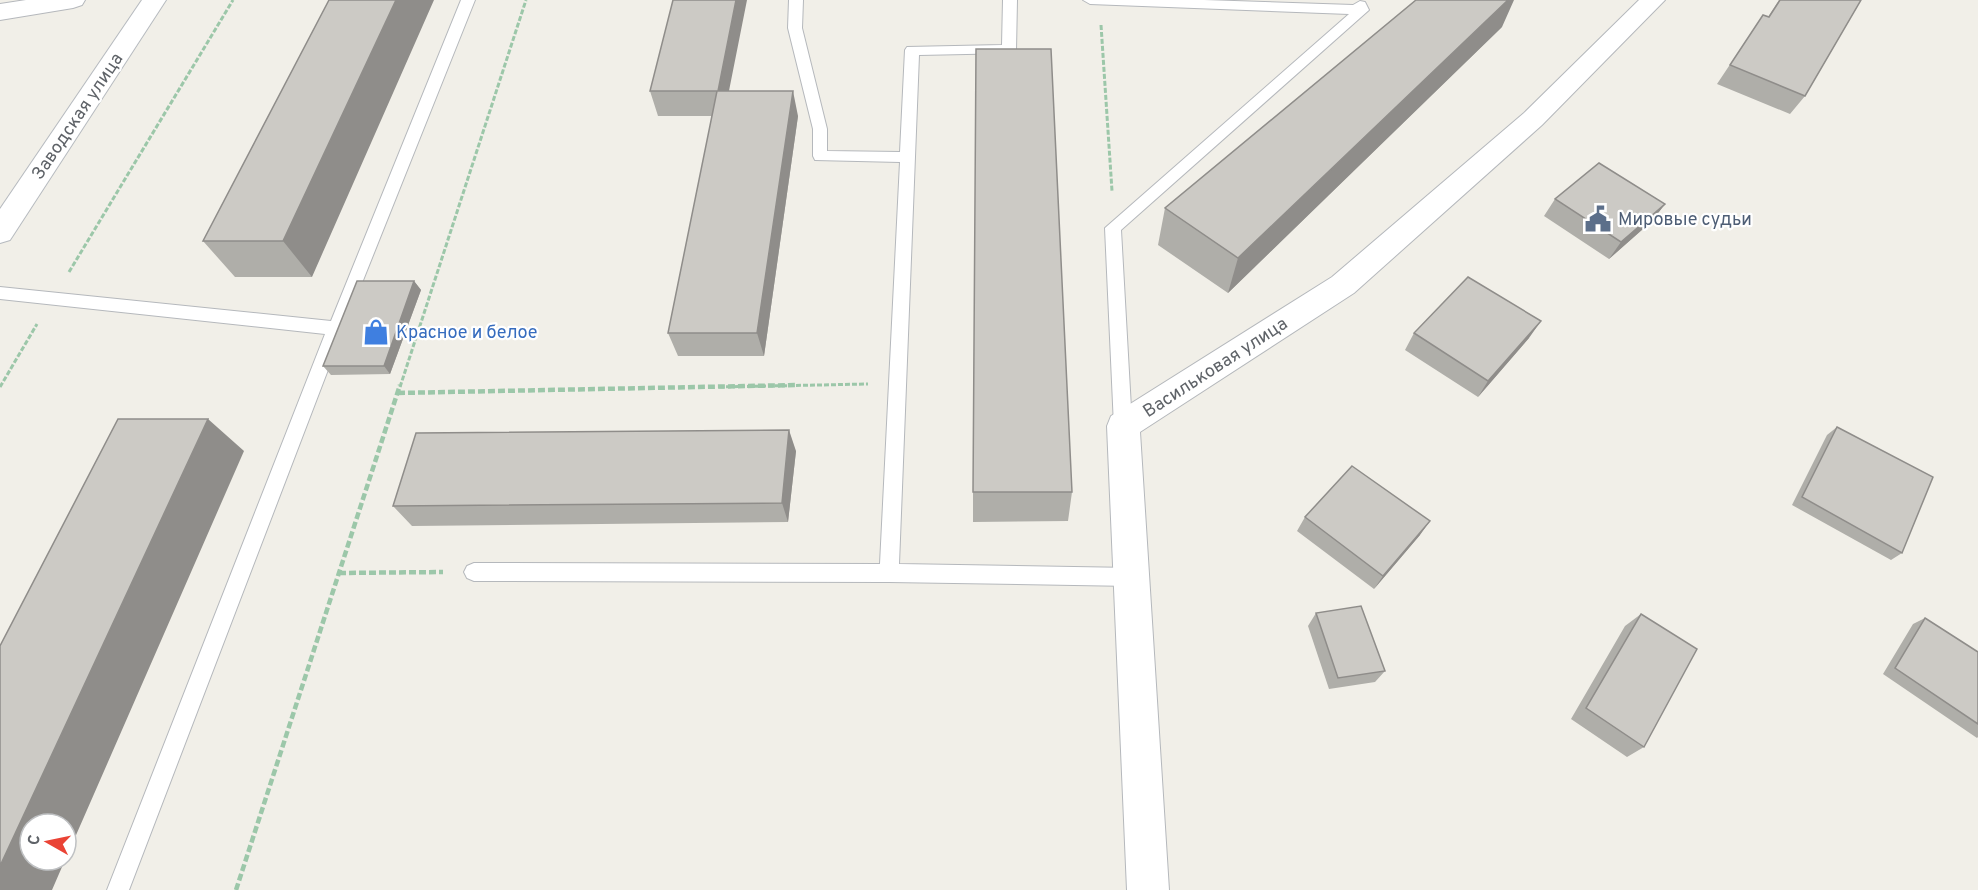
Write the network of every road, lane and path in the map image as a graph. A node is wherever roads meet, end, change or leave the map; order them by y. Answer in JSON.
{"nodes":[{"id":1,"x":73,"y":0,"type":"edge"},
{"id":2,"x":154,"y":0,"type":"edge"},
{"id":3,"x":233,"y":0,"type":"edge"},
{"id":4,"x":468,"y":0,"type":"edge"},
{"id":5,"x":526,"y":0,"type":"edge"},
{"id":6,"x":796,"y":0,"type":"edge"},
{"id":7,"x":1010,"y":0,"type":"edge"},
{"id":8,"x":1090,"y":0,"type":"edge"},
{"id":9,"x":1099,"y":0,"type":"edge"},
{"id":10,"x":1653,"y":0,"type":"edge"},
{"id":11,"x":1360,"y":5,"type":"edge"},
{"id":12,"x":0,"y":12,"type":"edge"},
{"id":13,"x":908,"y":157,"type":"junction"},
{"id":14,"x":1113,"y":228,"type":"junction"},
{"id":15,"x":0,"y":232,"type":"edge"},
{"id":16,"x":0,"y":293,"type":"edge"},
{"id":17,"x":53,"y":299,"type":"junction"},
{"id":18,"x":336,"y":328,"type":"junction"},
{"id":19,"x":897,"y":383,"type":"junction"},
{"id":20,"x":0,"y":387,"type":"edge"},
{"id":21,"x":398,"y":393,"type":"junction"},
{"id":22,"x":1123,"y":426,"type":"junction"},
{"id":23,"x":474,"y":572,"type":"joint"},
{"id":24,"x":339,"y":573,"type":"junction"},
{"id":25,"x":889,"y":573,"type":"junction"},
{"id":26,"x":1132,"y":577,"type":"junction"},
{"id":27,"x":118,"y":890,"type":"edge"},
{"id":28,"x":236,"y":890,"type":"edge"},
{"id":29,"x":1148,"y":890,"type":"edge"}],
"edges":[{"from":1,"to":12,"type":"street"},
{"from":2,"to":15,"type":"street","name":"Заводская улица"},
{"from":3,"to":17,"type":"path"},
{"from":4,"to":18,"type":"lane"},
{"from":5,"to":21,"type":"path"},
{"from":6,"to":13,"type":"lane"},
{"from":7,"to":13,"type":"lane"},
{"from":8,"to":9,"type":"lane"},
{"from":9,"to":11,"type":"lane"},
{"from":9,"to":14,"type":"path"},
{"from":10,"to":22,"type":"street","name":"Васильковая улица"},
{"from":11,"to":14,"type":"lane"},
{"from":13,"to":19,"type":"lane"},
{"from":14,"to":22,"type":"lane"},
{"from":16,"to":17,"type":"lane"},
{"from":17,"to":18,"type":"lane"},
{"from":17,"to":20,"type":"path"},
{"from":18,"to":27,"type":"lane"},
{"from":19,"to":21,"type":"path"},
{"from":19,"to":25,"type":"lane"},
{"from":21,"to":24,"type":"path"},
{"from":22,"to":26,"type":"street","name":"Васильковая улица"},
{"from":23,"to":24,"type":"path"},
{"from":23,"to":25,"type":"lane"},
{"from":24,"to":28,"type":"path"},
{"from":25,"to":26,"type":"lane"},
{"from":26,"to":29,"type":"street","name":"Васильковая улица"}]}
